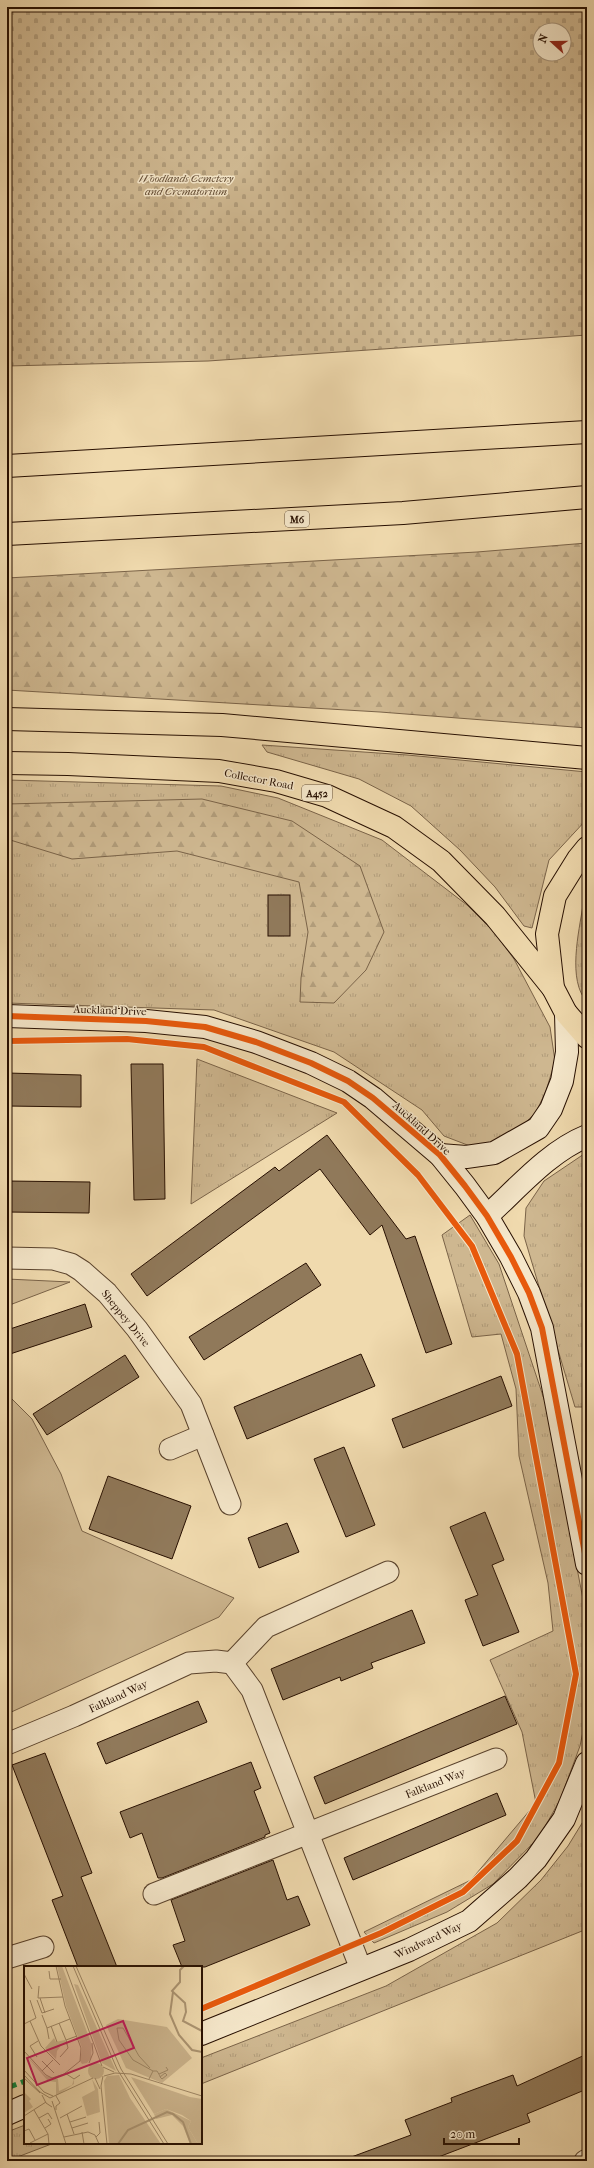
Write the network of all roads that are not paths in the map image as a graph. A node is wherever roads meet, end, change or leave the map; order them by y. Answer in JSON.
{"nodes":[{"id":1,"x":587,"y":432,"type":"edge"},
{"id":2,"x":7,"y":466,"type":"edge"},
{"id":3,"x":587,"y":497,"type":"edge"},
{"id":4,"x":7,"y":534,"type":"edge"},
{"id":5,"x":7,"y":719,"type":"edge"},
{"id":6,"x":587,"y":758,"type":"edge"},
{"id":7,"x":7,"y":763,"type":"edge"},
{"id":8,"x":587,"y":848,"type":"edge"},
{"id":9,"x":553,"y":988,"type":"junction"},
{"id":10,"x":566,"y":1013,"type":"junction"},
{"id":11,"x":7,"y":1016,"type":"edge"},
{"id":12,"x":587,"y":1037,"type":"edge"},
{"id":13,"x":587,"y":1136,"type":"edge"},
{"id":14,"x":440,"y":1155,"type":"junction"},
{"id":15,"x":487,"y":1216,"type":"junction"},
{"id":16,"x":7,"y":1258,"type":"edge"},
{"id":17,"x":204,"y":1435,"type":"junction"},
{"id":18,"x":170,"y":1449,"type":"dead end"},
{"id":19,"x":230,"y":1504,"type":"dead end"},
{"id":20,"x":584,"y":1528,"type":"edge"},
{"id":21,"x":587,"y":1564,"type":"edge"},
{"id":22,"x":388,"y":1572,"type":"dead end"},
{"id":23,"x":232,"y":1663,"type":"junction"},
{"id":24,"x":7,"y":1744,"type":"edge"},
{"id":25,"x":496,"y":1759,"type":"dead end"},
{"id":26,"x":587,"y":1763,"type":"edge"},
{"id":27,"x":308,"y":1834,"type":"junction"},
{"id":28,"x":154,"y":1894,"type":"dead end"},
{"id":29,"x":43,"y":1947,"type":"dead end"},
{"id":30,"x":7,"y":1958,"type":"edge"},
{"id":31,"x":362,"y":1969,"type":"junction"},
{"id":32,"x":202,"y":2034,"type":"edge"},
{"id":33,"x":24,"y":2106,"type":"edge"},
{"id":34,"x":7,"y":2114,"type":"edge"}],
"edges":[{"from":1,"to":2,"type":"highway"},
{"from":3,"to":4,"type":"highway","number":"M6"},
{"from":5,"to":6,"type":"highway"},
{"from":7,"to":9,"type":"highway","name":"Collector Road","number":"A452"},
{"from":8,"to":9,"type":"highway","number":"A452"},
{"from":9,"to":10,"type":"highway","number":"A452"},
{"from":10,"to":12,"type":"highway","number":"A452"},
{"from":10,"to":14,"type":"street","name":"Auckland Drive"},
{"from":11,"to":14,"type":"street","name":"Auckland Drive"},
{"from":13,"to":15,"type":"street"},
{"from":14,"to":15,"type":"street","name":"Auckland Drive"},
{"from":15,"to":20,"type":"street","name":"Auckland Drive"},
{"from":16,"to":17,"type":"street","name":"Sheppey Drive"},
{"from":17,"to":18,"type":"street"},
{"from":17,"to":19,"type":"street","name":"Sheppey Drive"},
{"from":20,"to":21,"type":"street"},
{"from":22,"to":23,"type":"street"},
{"from":23,"to":24,"type":"street","name":"Falkland Way"},
{"from":23,"to":27,"type":"street"},
{"from":25,"to":27,"type":"street","name":"Falkland Way"},
{"from":26,"to":31,"type":"street","name":"Windward Way"},
{"from":27,"to":28,"type":"street","name":"Falkland Way"},
{"from":27,"to":31,"type":"street"},
{"from":29,"to":30,"type":"street"},
{"from":31,"to":32,"type":"street","name":"Windward Way"},
{"from":33,"to":34,"type":"street"}]}
